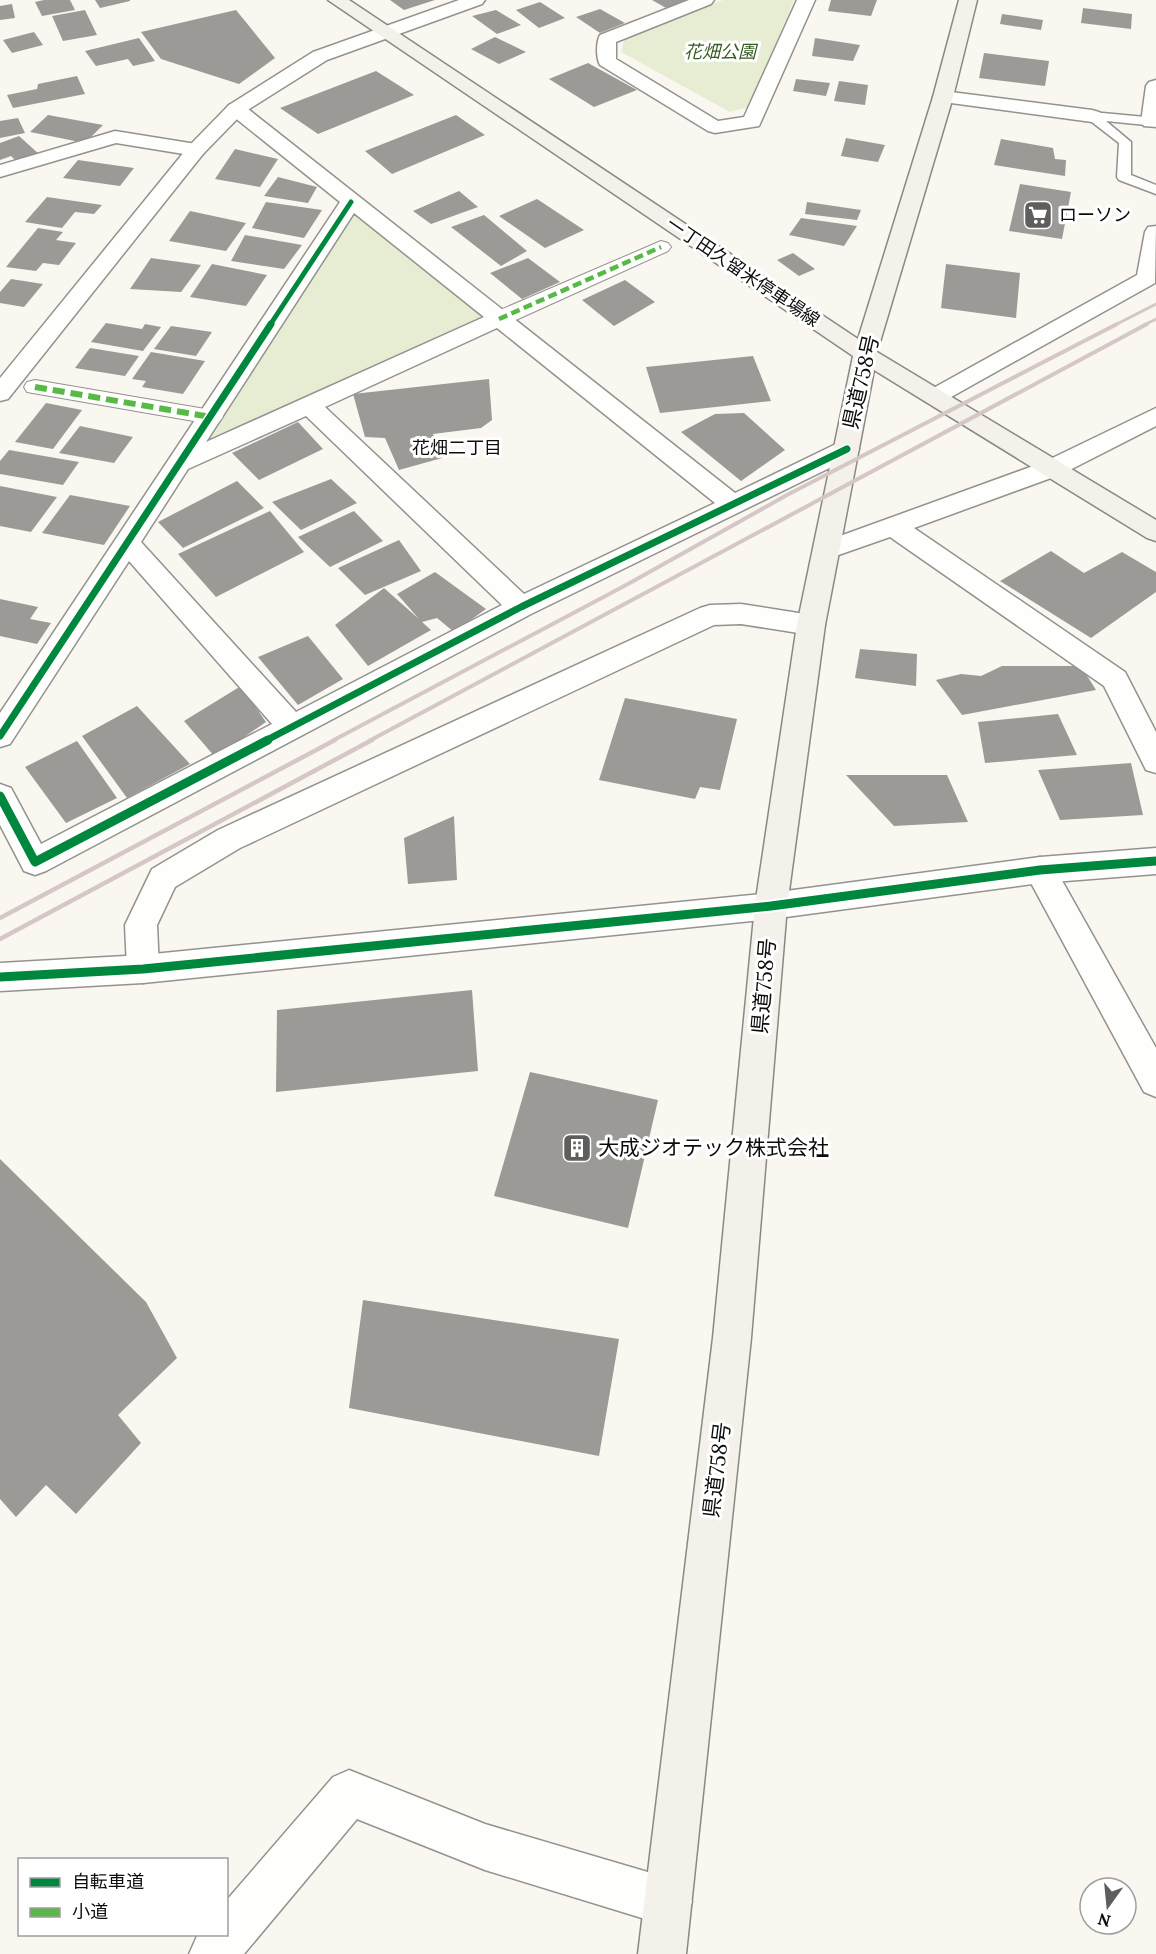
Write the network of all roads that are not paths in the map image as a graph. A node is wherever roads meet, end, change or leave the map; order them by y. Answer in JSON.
{"nodes":[{"id":1,"x":337,"y":0,"type":"edge"},
{"id":2,"x":476,"y":0,"type":"edge"},
{"id":3,"x":703,"y":0,"type":"edge"},
{"id":4,"x":806,"y":0,"type":"edge"},
{"id":5,"x":968,"y":0,"type":"edge"},
{"id":6,"x":384,"y":33,"type":"junction"},
{"id":7,"x":1156,"y":86,"type":"edge"},
{"id":8,"x":943,"y":97,"type":"junction"},
{"id":9,"x":236,"y":109,"type":"junction"},
{"id":10,"x":1092,"y":116,"type":"junction"},
{"id":11,"x":1153,"y":122,"type":"edge"},
{"id":12,"x":196,"y":150,"type":"junction"},
{"id":13,"x":0,"y":171,"type":"edge"},
{"id":14,"x":1156,"y":190,"type":"edge"},
{"id":15,"x":351,"y":202,"type":"junction"},
{"id":16,"x":1156,"y":232,"type":"edge"},
{"id":17,"x":661,"y":247,"type":"dead end"},
{"id":18,"x":499,"y":319,"type":"junction"},
{"id":19,"x":866,"y":354,"type":"junction"},
{"id":20,"x":8,"y":375,"type":"edge"},
{"id":21,"x":35,"y":387,"type":"dead end"},
{"id":22,"x":0,"y":394,"type":"edge"},
{"id":23,"x":936,"y":396,"type":"junction"},
{"id":24,"x":310,"y":406,"type":"junction"},
{"id":25,"x":1156,"y":416,"type":"edge"},
{"id":26,"x":211,"y":417,"type":"junction"},
{"id":27,"x":847,"y":448,"type":"junction"},
{"id":28,"x":181,"y":463,"type":"junction"},
{"id":29,"x":1053,"y":468,"type":"junction"},
{"id":30,"x":733,"y":504,"type":"junction"},
{"id":31,"x":892,"y":526,"type":"junction"},
{"id":32,"x":1156,"y":532,"type":"edge"},
{"id":33,"x":126,"y":541,"type":"junction"},
{"id":34,"x":827,"y":550,"type":"junction"},
{"id":35,"x":521,"y":607,"type":"junction"},
{"id":36,"x":811,"y":625,"type":"junction"},
{"id":37,"x":292,"y":727,"type":"junction"},
{"id":38,"x":0,"y":736,"type":"edge"},
{"id":39,"x":1156,"y":762,"type":"edge"},
{"id":40,"x":0,"y":796,"type":"edge"},
{"id":41,"x":1156,"y":861,"type":"edge"},
{"id":42,"x":1040,"y":870,"type":"junction"},
{"id":43,"x":771,"y":906,"type":"junction"},
{"id":44,"x":143,"y":969,"type":"junction"},
{"id":45,"x":0,"y":977,"type":"edge"},
{"id":46,"x":1156,"y":1081,"type":"edge"},
{"id":47,"x":668,"y":1902,"type":"junction"},
{"id":48,"x":213,"y":1954,"type":"edge"},
{"id":49,"x":662,"y":1954,"type":"edge"}],
"edges":[{"from":1,"to":6,"type":"main road","name":"一丁田久留米停車場線"},
{"from":2,"to":6,"type":"street"},
{"from":3,"to":4,"type":"street"},
{"from":5,"to":8,"type":"main road","name":"県道758号"},
{"from":6,"to":9,"type":"street"},
{"from":6,"to":19,"type":"main road","name":"一丁田久留米停車場線"},
{"from":7,"to":11,"type":"street"},
{"from":8,"to":10,"type":"street"},
{"from":8,"to":19,"type":"main road","name":"県道758号"},
{"from":9,"to":12,"type":"street"},
{"from":9,"to":15,"type":"street"},
{"from":10,"to":11,"type":"lane"},
{"from":10,"to":14,"type":"lane"},
{"from":12,"to":13,"type":"street"},
{"from":12,"to":20,"type":"street"},
{"from":15,"to":18,"type":"street"},
{"from":15,"to":26,"type":"street"},
{"from":16,"to":23,"type":"street"},
{"from":17,"to":18,"type":"street"},
{"from":18,"to":24,"type":"street"},
{"from":18,"to":30,"type":"street"},
{"from":19,"to":23,"type":"main road","name":"一丁田久留米停車場線"},
{"from":19,"to":27,"type":"main road","name":"県道758号"},
{"from":20,"to":22,"type":"street"},
{"from":21,"to":26,"type":"street"},
{"from":23,"to":29,"type":"main road","name":"一丁田久留米停車場線"},
{"from":24,"to":28,"type":"street"},
{"from":24,"to":35,"type":"street"},
{"from":25,"to":29,"type":"street"},
{"from":26,"to":28,"type":"street"},
{"from":27,"to":30,"type":"street"},
{"from":27,"to":34,"type":"main road","name":"県道758号"},
{"from":28,"to":33,"type":"street"},
{"from":29,"to":31,"type":"street"},
{"from":29,"to":32,"type":"main road","name":"一丁田久留米停車場線"},
{"from":30,"to":35,"type":"street"},
{"from":31,"to":34,"type":"street"},
{"from":31,"to":39,"type":"street"},
{"from":33,"to":37,"type":"street"},
{"from":33,"to":38,"type":"street"},
{"from":34,"to":36,"type":"main road","name":"県道758号"},
{"from":35,"to":37,"type":"street"},
{"from":36,"to":43,"type":"main road","name":"県道758号"},
{"from":36,"to":44,"type":"street"},
{"from":37,"to":40,"type":"street"},
{"from":41,"to":42,"type":"street"},
{"from":42,"to":43,"type":"street"},
{"from":42,"to":46,"type":"street"},
{"from":43,"to":44,"type":"street"},
{"from":43,"to":47,"type":"main road","name":"県道758号"},
{"from":44,"to":45,"type":"street"},
{"from":47,"to":48,"type":"street"},
{"from":47,"to":49,"type":"main road","name":"県道758号"}]}
